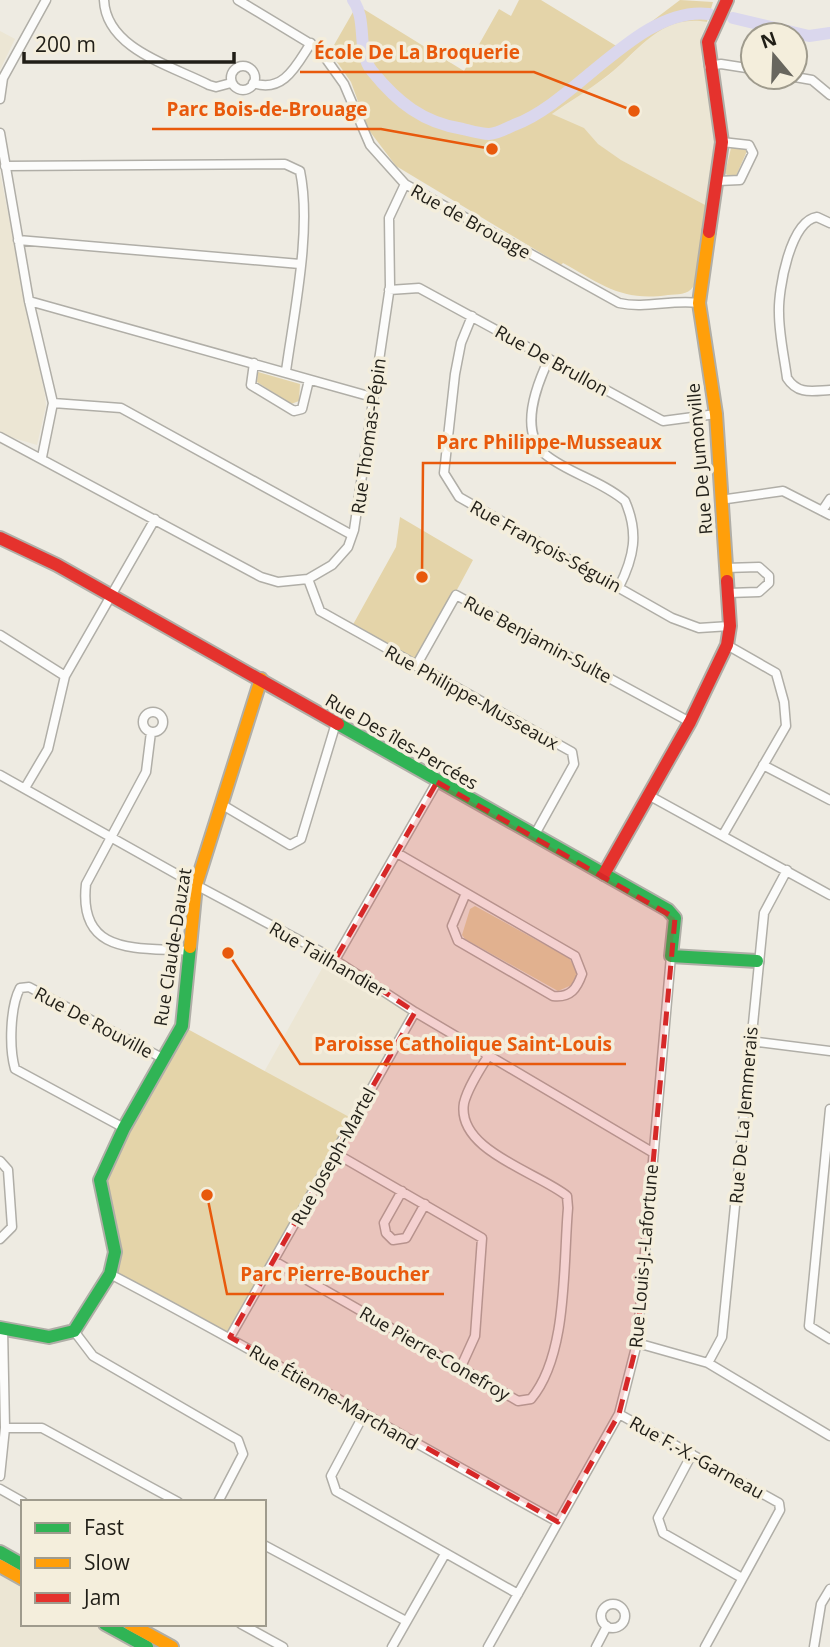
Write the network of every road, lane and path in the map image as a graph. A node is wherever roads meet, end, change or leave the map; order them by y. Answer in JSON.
{"nodes":[{"id":1,"x":46,"y":0,"type":"edge"},
{"id":2,"x":104,"y":0,"type":"edge"},
{"id":3,"x":238,"y":0,"type":"edge"},
{"id":4,"x":724,"y":1,"type":"edge"},
{"id":5,"x":311,"y":43,"type":"junction"},
{"id":6,"x":709,"y":66,"type":"junction"},
{"id":7,"x":739,"y":67,"type":"edge"},
{"id":8,"x":809,"y":79,"type":"edge"},
{"id":9,"x":231,"y":83,"type":"junction"},
{"id":10,"x":253,"y":83,"type":"junction"},
{"id":11,"x":830,"y":95,"type":"edge"},
{"id":12,"x":0,"y":99,"type":"edge"},
{"id":13,"x":0,"y":133,"type":"edge"},
{"id":14,"x":722,"y":142,"type":"junction"},
{"id":15,"x":5,"y":166,"type":"junction"},
{"id":16,"x":718,"y":181,"type":"junction"},
{"id":17,"x":405,"y":184,"type":"junction"},
{"id":18,"x":830,"y":223,"type":"edge"},
{"id":19,"x":18,"y":240,"type":"junction"},
{"id":20,"x":300,"y":264,"type":"junction"},
{"id":21,"x":389,"y":289,"type":"junction"},
{"id":22,"x":29,"y":301,"type":"junction"},
{"id":23,"x":699,"y":303,"type":"junction"},
{"id":24,"x":472,"y":316,"type":"junction"},
{"id":25,"x":549,"y":359,"type":"junction"},
{"id":26,"x":254,"y":363,"type":"junction"},
{"id":27,"x":286,"y":371,"type":"junction"},
{"id":28,"x":309,"y":380,"type":"junction"},
{"id":29,"x":830,"y":390,"type":"edge"},
{"id":30,"x":372,"y":397,"type":"junction"},
{"id":31,"x":53,"y":403,"type":"junction"},
{"id":32,"x":716,"y":414,"type":"junction"},
{"id":33,"x":0,"y":437,"type":"edge"},
{"id":34,"x":42,"y":457,"type":"junction"},
{"id":35,"x":830,"y":499,"type":"edge"},
{"id":36,"x":720,"y":500,"type":"junction"},
{"id":37,"x":826,"y":513,"type":"edge"},
{"id":38,"x":155,"y":519,"type":"junction"},
{"id":39,"x":352,"y":535,"type":"junction"},
{"id":40,"x":0,"y":538,"type":"edge"},
{"id":41,"x":725,"y":568,"type":"junction"},
{"id":42,"x":308,"y":579,"type":"junction"},
{"id":43,"x":619,"y":587,"type":"junction"},
{"id":44,"x":727,"y":593,"type":"junction"},
{"id":45,"x":112,"y":597,"type":"junction"},
{"id":46,"x":730,"y":626,"type":"junction"},
{"id":47,"x":0,"y":635,"type":"edge"},
{"id":48,"x":727,"y":645,"type":"junction"},
{"id":49,"x":416,"y":666,"type":"junction"},
{"id":50,"x":65,"y":677,"type":"junction"},
{"id":51,"x":261,"y":679,"type":"junction"},
{"id":52,"x":690,"y":722,"type":"junction"},
{"id":53,"x":336,"y":723,"type":"junction"},
{"id":54,"x":152,"y":732,"type":"dead end"},
{"id":55,"x":764,"y":765,"type":"junction"},
{"id":56,"x":0,"y":775,"type":"edge"},
{"id":57,"x":437,"y":782,"type":"junction"},
{"id":58,"x":25,"y":788,"type":"junction"},
{"id":59,"x":650,"y":796,"type":"junction"},
{"id":60,"x":830,"y":800,"type":"edge"},
{"id":61,"x":221,"y":804,"type":"junction"},
{"id":62,"x":723,"y":835,"type":"junction"},
{"id":63,"x":534,"y":836,"type":"junction"},
{"id":64,"x":112,"y":838,"type":"junction"},
{"id":65,"x":397,"y":853,"type":"junction"},
{"id":66,"x":787,"y":870,"type":"junction"},
{"id":67,"x":604,"y":874,"type":"junction"},
{"id":68,"x":196,"y":886,"type":"junction"},
{"id":69,"x":466,"y":893,"type":"junction"},
{"id":70,"x":830,"y":895,"type":"edge"},
{"id":71,"x":188,"y":951,"type":"junction"},
{"id":72,"x":671,"y":956,"type":"junction"},
{"id":73,"x":335,"y":960,"type":"junction"},
{"id":74,"x":757,"y":961,"type":"junction"},
{"id":75,"x":415,"y":1012,"type":"junction"},
{"id":76,"x":750,"y":1041,"type":"junction"},
{"id":77,"x":830,"y":1051,"type":"edge"},
{"id":78,"x":489,"y":1055,"type":"junction"},
{"id":79,"x":164,"y":1059,"type":"junction"},
{"id":80,"x":830,"y":1109,"type":"edge"},
{"id":81,"x":124,"y":1128,"type":"junction"},
{"id":82,"x":652,"y":1152,"type":"junction"},
{"id":83,"x":335,"y":1153,"type":"junction"},
{"id":84,"x":0,"y":1161,"type":"edge"},
{"id":85,"x":402,"y":1191,"type":"junction"},
{"id":86,"x":425,"y":1204,"type":"junction"},
{"id":87,"x":0,"y":1239,"type":"edge"},
{"id":88,"x":274,"y":1261,"type":"junction"},
{"id":89,"x":110,"y":1274,"type":"junction"},
{"id":90,"x":1,"y":1328,"type":"edge"},
{"id":91,"x":74,"y":1331,"type":"junction"},
{"id":92,"x":229,"y":1337,"type":"junction"},
{"id":93,"x":830,"y":1339,"type":"edge"},
{"id":94,"x":637,"y":1343,"type":"junction"},
{"id":95,"x":708,"y":1363,"type":"junction"},
{"id":96,"x":460,"y":1369,"type":"junction"},
{"id":97,"x":619,"y":1414,"type":"junction"},
{"id":98,"x":363,"y":1416,"type":"junction"},
{"id":99,"x":5,"y":1428,"type":"junction"},
{"id":100,"x":830,"y":1436,"type":"edge"},
{"id":101,"x":692,"y":1454,"type":"junction"},
{"id":102,"x":0,"y":1476,"type":"edge"},
{"id":103,"x":0,"y":1489,"type":"edge"},
{"id":104,"x":174,"y":1500,"type":"edge"},
{"id":105,"x":219,"y":1500,"type":"edge"},
{"id":106,"x":21,"y":1501,"type":"edge"},
{"id":107,"x":558,"y":1522,"type":"junction"},
{"id":108,"x":266,"y":1546,"type":"edge"},
{"id":109,"x":0,"y":1552,"type":"edge"},
{"id":110,"x":445,"y":1554,"type":"junction"},
{"id":111,"x":21,"y":1564,"type":"edge"},
{"id":112,"x":0,"y":1566,"type":"edge"},
{"id":113,"x":21,"y":1578,"type":"edge"},
{"id":114,"x":742,"y":1578,"type":"junction"},
{"id":115,"x":830,"y":1588,"type":"edge"},
{"id":116,"x":517,"y":1594,"type":"junction"},
{"id":117,"x":406,"y":1621,"type":"junction"},
{"id":118,"x":245,"y":1626,"type":"edge"},
{"id":119,"x":607,"y":1626,"type":"dead end"},
{"id":120,"x":127,"y":1628,"type":"edge"},
{"id":121,"x":150,"y":1644,"type":"edge"},
{"id":122,"x":172,"y":1647,"type":"edge"},
{"id":123,"x":283,"y":1647,"type":"edge"},
{"id":124,"x":392,"y":1647,"type":"edge"},
{"id":125,"x":488,"y":1647,"type":"edge"},
{"id":126,"x":596,"y":1647,"type":"edge"},
{"id":127,"x":705,"y":1647,"type":"edge"},
{"id":128,"x":814,"y":1647,"type":"edge"}],
"edges":[{"from":1,"to":12,"type":"street"},
{"from":2,"to":9,"type":"street"},
{"from":3,"to":5,"type":"street","name":"Rue de Brouage"},
{"from":4,"to":6,"type":"street","name":"Rue De Jumonville"},
{"from":5,"to":10,"type":"street"},
{"from":5,"to":17,"type":"street","name":"Rue de Brouage"},
{"from":6,"to":7,"type":"street"},
{"from":6,"to":14,"type":"street","name":"Rue De Jumonville"},
{"from":8,"to":11,"type":"street"},
{"from":9,"to":10,"type":"street"},
{"from":9,"to":10,"type":"street"},
{"from":13,"to":15,"type":"street"},
{"from":14,"to":16,"type":"street","name":"Rue De Jumonville"},
{"from":14,"to":16,"type":"street"},
{"from":15,"to":19,"type":"street"},
{"from":15,"to":20,"type":"street"},
{"from":16,"to":23,"type":"street","name":"Rue De Jumonville"},
{"from":17,"to":21,"type":"street","name":"Rue Thomas-Pépin"},
{"from":17,"to":23,"type":"street","name":"Rue de Brouage"},
{"from":18,"to":29,"type":"street"},
{"from":19,"to":20,"type":"street"},
{"from":19,"to":22,"type":"street"},
{"from":20,"to":27,"type":"street"},
{"from":21,"to":24,"type":"street","name":"Rue De Brullon"},
{"from":21,"to":30,"type":"street","name":"Rue Thomas-Pépin"},
{"from":22,"to":26,"type":"street"},
{"from":22,"to":31,"type":"street"},
{"from":23,"to":32,"type":"street","name":"Rue De Jumonville"},
{"from":24,"to":25,"type":"street","name":"Rue De Brullon"},
{"from":24,"to":43,"type":"street","name":"Rue François-Séguin"},
{"from":25,"to":32,"type":"street","name":"Rue De Brullon"},
{"from":25,"to":43,"type":"street"},
{"from":26,"to":27,"type":"street"},
{"from":26,"to":28,"type":"street"},
{"from":27,"to":28,"type":"street"},
{"from":28,"to":30,"type":"street"},
{"from":30,"to":39,"type":"street","name":"Rue Thomas-Pépin"},
{"from":31,"to":34,"type":"street"},
{"from":31,"to":39,"type":"street"},
{"from":32,"to":36,"type":"street","name":"Rue De Jumonville"},
{"from":33,"to":34,"type":"street"},
{"from":34,"to":38,"type":"street"},
{"from":35,"to":37,"type":"street"},
{"from":36,"to":37,"type":"street"},
{"from":36,"to":41,"type":"street","name":"Rue De Jumonville"},
{"from":38,"to":42,"type":"street"},
{"from":38,"to":45,"type":"street"},
{"from":39,"to":42,"type":"street","name":"Rue Thomas-Pépin"},
{"from":40,"to":45,"type":"street","name":"Rue Des îles-Percées"},
{"from":41,"to":44,"type":"street","name":"Rue De Jumonville"},
{"from":41,"to":44,"type":"street"},
{"from":42,"to":49,"type":"street","name":"Rue Philippe-Musseaux"},
{"from":43,"to":46,"type":"street","name":"Rue François-Séguin"},
{"from":44,"to":46,"type":"street","name":"Rue De Jumonville"},
{"from":45,"to":50,"type":"street"},
{"from":45,"to":51,"type":"street","name":"Rue Des îles-Percées"},
{"from":46,"to":48,"type":"street","name":"Rue De Jumonville"},
{"from":47,"to":50,"type":"street"},
{"from":48,"to":52,"type":"street","name":"Rue De Jumonville"},
{"from":48,"to":55,"type":"street"},
{"from":49,"to":52,"type":"street","name":"Rue Benjamin-Sulte"},
{"from":49,"to":63,"type":"street","name":"Rue Philippe-Musseaux"},
{"from":50,"to":58,"type":"street"},
{"from":51,"to":53,"type":"street","name":"Rue Des îles-Percées"},
{"from":51,"to":61,"type":"street","name":"Rue Claude-Dauzat"},
{"from":52,"to":59,"type":"street","name":"Rue De Jumonville"},
{"from":53,"to":57,"type":"street","name":"Rue Des îles-Percées"},
{"from":53,"to":61,"type":"street"},
{"from":54,"to":64,"type":"street"},
{"from":55,"to":60,"type":"street"},
{"from":55,"to":62,"type":"street"},
{"from":56,"to":58,"type":"street","name":"Rue Tailhandier"},
{"from":57,"to":63,"type":"street","name":"Rue Des îles-Percées"},
{"from":57,"to":65,"type":"street"},
{"from":58,"to":64,"type":"street","name":"Rue Tailhandier"},
{"from":59,"to":62,"type":"street"},
{"from":59,"to":67,"type":"street","name":"Rue De Jumonville"},
{"from":61,"to":68,"type":"street","name":"Rue Claude-Dauzat"},
{"from":62,"to":66,"type":"street"},
{"from":63,"to":67,"type":"street","name":"Rue Des îles-Percées"},
{"from":64,"to":68,"type":"street","name":"Rue Tailhandier"},
{"from":64,"to":71,"type":"street"},
{"from":65,"to":69,"type":"street"},
{"from":65,"to":73,"type":"street"},
{"from":66,"to":70,"type":"street"},
{"from":66,"to":74,"type":"street","name":"Rue De La Jemmerais"},
{"from":67,"to":72,"type":"street","name":"Rue Des îles-Percées"},
{"from":68,"to":71,"type":"street","name":"Rue Claude-Dauzat"},
{"from":68,"to":73,"type":"street","name":"Rue Tailhandier"},
{"from":69,"to":69,"type":"street"},
{"from":71,"to":79,"type":"street","name":"Rue Claude-Dauzat"},
{"from":72,"to":74,"type":"street"},
{"from":72,"to":82,"type":"street","name":"Rue Louis-J.-Lafortune"},
{"from":73,"to":75,"type":"street","name":"Rue Tailhandier"},
{"from":74,"to":76,"type":"street","name":"Rue De La Jemmerais"},
{"from":75,"to":78,"type":"street","name":"Rue Tailhandier"},
{"from":75,"to":83,"type":"street","name":"Rue Joseph-Martel"},
{"from":76,"to":77,"type":"street"},
{"from":76,"to":95,"type":"street","name":"Rue De La Jemmerais"},
{"from":78,"to":82,"type":"street","name":"Rue Tailhandier"},
{"from":78,"to":96,"type":"street","name":"Rue Pierre-Conefroy"},
{"from":79,"to":81,"type":"street","name":"Rue Claude-Dauzat"},
{"from":79,"to":81,"type":"street","name":"Rue De Rouville"},
{"from":80,"to":93,"type":"street"},
{"from":81,"to":89,"type":"street","name":"Rue Claude-Dauzat"},
{"from":82,"to":94,"type":"street","name":"Rue Louis-J.-Lafortune"},
{"from":83,"to":85,"type":"street"},
{"from":83,"to":88,"type":"street","name":"Rue Joseph-Martel"},
{"from":84,"to":87,"type":"street"},
{"from":85,"to":86,"type":"street"},
{"from":85,"to":86,"type":"street"},
{"from":86,"to":96,"type":"street"},
{"from":88,"to":92,"type":"street","name":"Rue Joseph-Martel"},
{"from":88,"to":96,"type":"street","name":"Rue Pierre-Conefroy"},
{"from":89,"to":91,"type":"street","name":"Rue Claude-Dauzat"},
{"from":89,"to":92,"type":"street","name":"Rue Étienne-Marchand"},
{"from":90,"to":91,"type":"street"},
{"from":90,"to":99,"type":"street"},
{"from":91,"to":105,"type":"street"},
{"from":92,"to":98,"type":"street","name":"Rue Étienne-Marchand"},
{"from":94,"to":95,"type":"street"},
{"from":94,"to":97,"type":"street","name":"Rue Louis-J.-Lafortune"},
{"from":95,"to":100,"type":"street"},
{"from":97,"to":101,"type":"street","name":"Rue F.-X.-Garneau"},
{"from":97,"to":107,"type":"street","name":"Rue Louis-J.-Lafortune"},
{"from":98,"to":107,"type":"street","name":"Rue Étienne-Marchand"},
{"from":98,"to":110,"type":"street"},
{"from":99,"to":102,"type":"street"},
{"from":99,"to":104,"type":"street"},
{"from":101,"to":114,"type":"street"},
{"from":101,"to":114,"type":"street","name":"Rue F.-X.-Garneau"},
{"from":103,"to":106,"type":"street"},
{"from":107,"to":116,"type":"street","name":"Rue Louis-J.-Lafortune"},
{"from":108,"to":117,"type":"street"},
{"from":109,"to":111,"type":"street"},
{"from":110,"to":116,"type":"street"},
{"from":110,"to":117,"type":"street"},
{"from":112,"to":113,"type":"street"},
{"from":114,"to":127,"type":"street","name":"Rue F.-X.-Garneau"},
{"from":115,"to":128,"type":"street"},
{"from":116,"to":125,"type":"street","name":"Rue Louis-J.-Lafortune"},
{"from":117,"to":124,"type":"street"},
{"from":118,"to":123,"type":"street"},
{"from":119,"to":126,"type":"street"},
{"from":120,"to":121,"type":"street"},
{"from":121,"to":122,"type":"street"}]}
